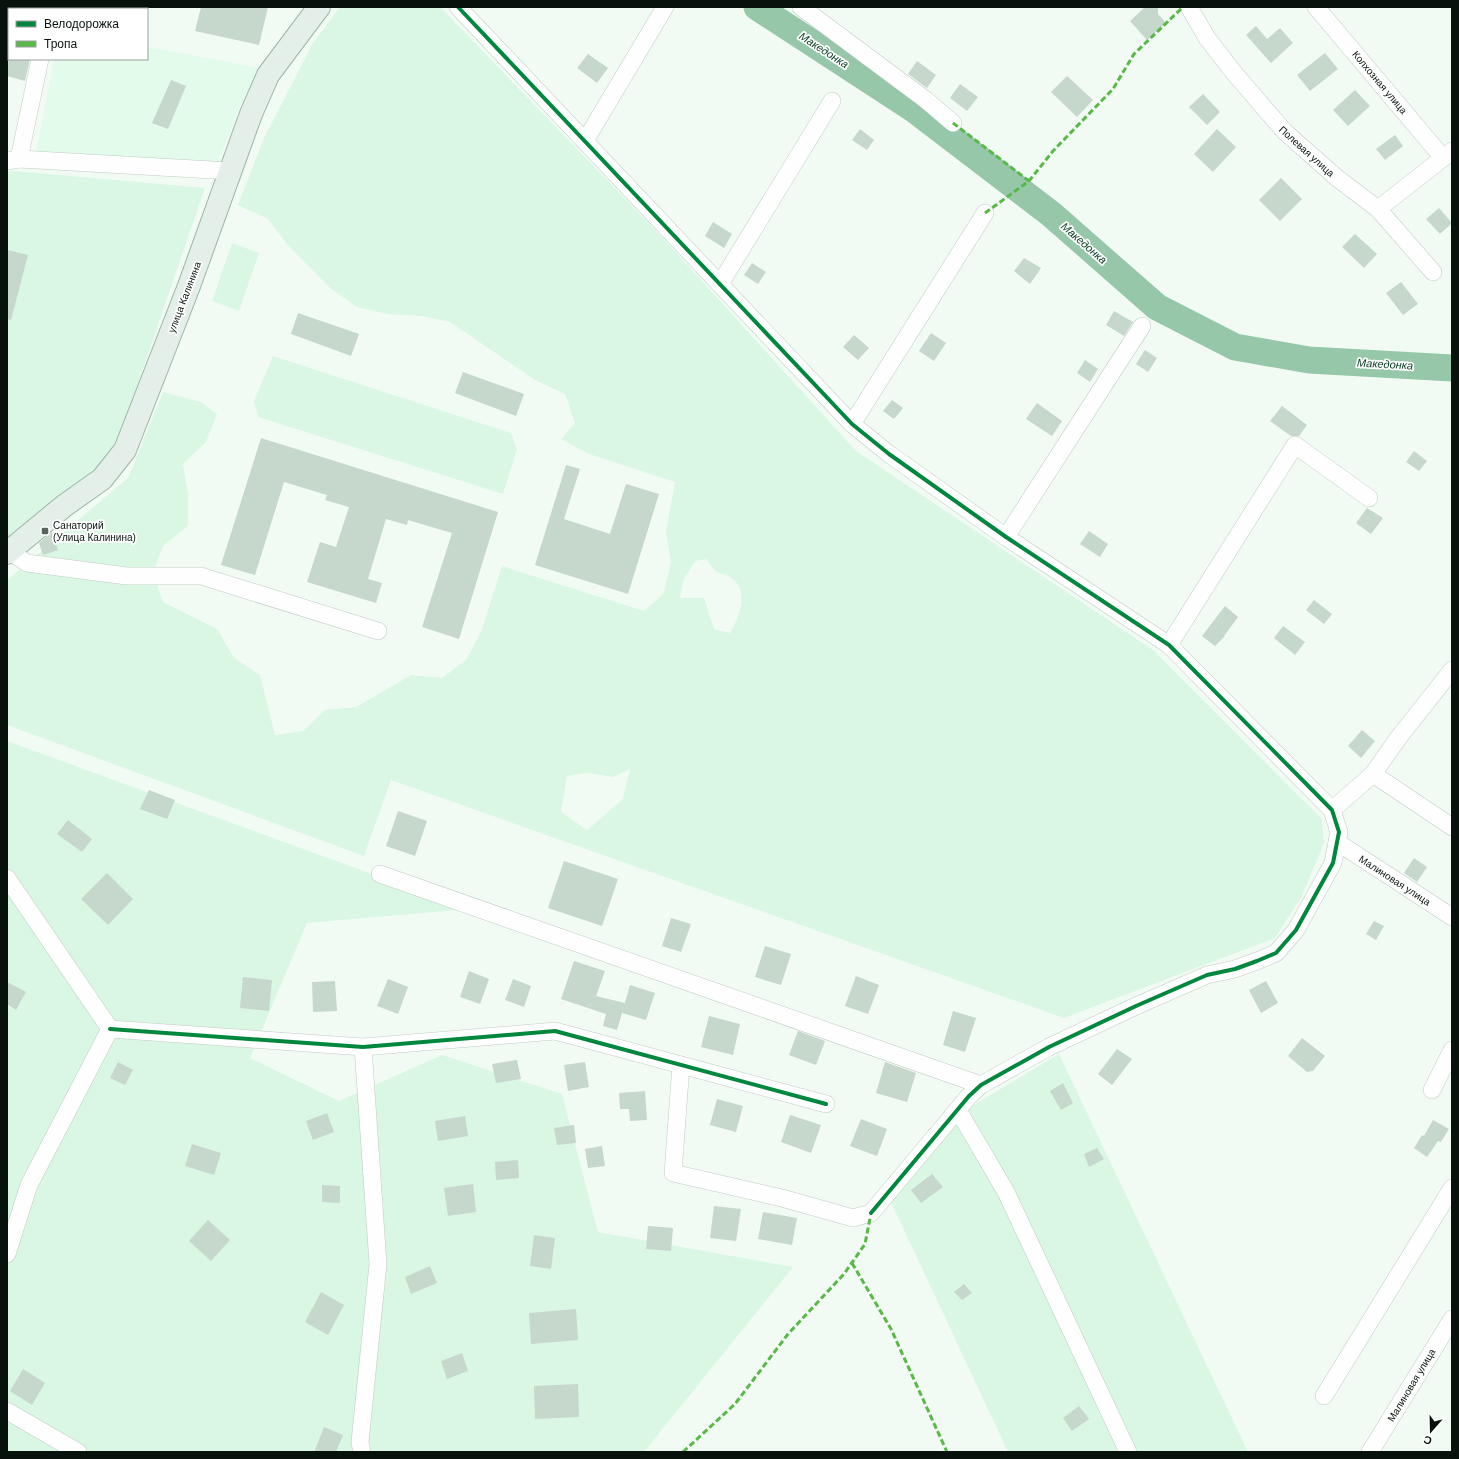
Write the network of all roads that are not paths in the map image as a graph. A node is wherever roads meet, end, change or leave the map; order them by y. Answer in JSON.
{"nodes":[{"id":1,"x":318,"y":7,"type":"edge"},
{"id":2,"x":458,"y":7,"type":"edge"},
{"id":3,"x":665,"y":7,"type":"edge"},
{"id":4,"x":801,"y":7,"type":"edge"},
{"id":5,"x":1189,"y":7,"type":"edge"},
{"id":6,"x":1316,"y":7,"type":"edge"},
{"id":7,"x":40,"y":60,"type":"edge"},
{"id":8,"x":832,"y":101,"type":"dead end"},
{"id":9,"x":953,"y":123,"type":"dead end"},
{"id":10,"x":585,"y":141,"type":"junction"},
{"id":11,"x":1448,"y":154,"type":"edge"},
{"id":12,"x":13,"y":160,"type":"edge"},
{"id":13,"x":230,"y":170,"type":"junction"},
{"id":14,"x":1378,"y":209,"type":"junction"},
{"id":15,"x":985,"y":213,"type":"dead end"},
{"id":16,"x":1433,"y":272,"type":"dead end"},
{"id":17,"x":720,"y":284,"type":"junction"},
{"id":18,"x":1142,"y":326,"type":"dead end"},
{"id":19,"x":852,"y":424,"type":"junction"},
{"id":20,"x":1369,"y":498,"type":"dead end"},
{"id":21,"x":1006,"y":537,"type":"junction"},
{"id":22,"x":8,"y":552,"type":"edge"},
{"id":23,"x":378,"y":631,"type":"dead end"},
{"id":24,"x":1169,"y":645,"type":"junction"},
{"id":25,"x":1452,"y":670,"type":"edge"},
{"id":26,"x":1373,"y":774,"type":"junction"},
{"id":27,"x":1332,"y":810,"type":"junction"},
{"id":28,"x":1452,"y":827,"type":"edge"},
{"id":29,"x":1337,"y":842,"type":"junction"},
{"id":30,"x":380,"y":874,"type":"dead end"},
{"id":31,"x":7,"y":878,"type":"edge"},
{"id":32,"x":1452,"y":917,"type":"edge"},
{"id":33,"x":110,"y":1029,"type":"junction"},
{"id":34,"x":363,"y":1047,"type":"junction"},
{"id":35,"x":1452,"y":1050,"type":"edge"},
{"id":36,"x":681,"y":1065,"type":"junction"},
{"id":37,"x":981,"y":1085,"type":"junction"},
{"id":38,"x":1432,"y":1090,"type":"dead end"},
{"id":39,"x":826,"y":1104,"type":"dead end"},
{"id":40,"x":958,"y":1110,"type":"junction"},
{"id":41,"x":1452,"y":1188,"type":"edge"},
{"id":42,"x":7,"y":1254,"type":"edge"},
{"id":43,"x":1452,"y":1319,"type":"edge"},
{"id":44,"x":1324,"y":1396,"type":"dead end"},
{"id":45,"x":7,"y":1411,"type":"edge"},
{"id":46,"x":78,"y":1452,"type":"edge"},
{"id":47,"x":362,"y":1452,"type":"edge"},
{"id":48,"x":1128,"y":1452,"type":"edge"},
{"id":49,"x":1370,"y":1452,"type":"edge"}],
"edges":[{"from":1,"to":13,"type":"main road","name":"улица Калинина"},
{"from":2,"to":10,"type":"street"},
{"from":3,"to":10,"type":"street"},
{"from":4,"to":9,"type":"street"},
{"from":5,"to":14,"type":"street","name":"Полевая улица"},
{"from":6,"to":11,"type":"street","name":"Колхозная улица"},
{"from":7,"to":12,"type":"street"},
{"from":8,"to":17,"type":"street"},
{"from":10,"to":17,"type":"street"},
{"from":11,"to":14,"type":"street"},
{"from":12,"to":13,"type":"street"},
{"from":13,"to":22,"type":"main road","name":"улица Калинина"},
{"from":14,"to":16,"type":"street","name":"Полевая улица"},
{"from":15,"to":19,"type":"street"},
{"from":17,"to":19,"type":"street"},
{"from":18,"to":21,"type":"street"},
{"from":19,"to":21,"type":"street"},
{"from":20,"to":24,"type":"street"},
{"from":21,"to":24,"type":"street"},
{"from":22,"to":23,"type":"street"},
{"from":24,"to":27,"type":"street"},
{"from":25,"to":26,"type":"street"},
{"from":26,"to":27,"type":"street"},
{"from":26,"to":28,"type":"street"},
{"from":27,"to":29,"type":"street"},
{"from":29,"to":32,"type":"street","name":"Малиновая улица"},
{"from":29,"to":37,"type":"street"},
{"from":30,"to":37,"type":"street"},
{"from":31,"to":33,"type":"street"},
{"from":33,"to":34,"type":"street"},
{"from":33,"to":42,"type":"street"},
{"from":34,"to":36,"type":"street"},
{"from":34,"to":47,"type":"street"},
{"from":35,"to":38,"type":"street"},
{"from":36,"to":39,"type":"street"},
{"from":36,"to":40,"type":"street"},
{"from":37,"to":40,"type":"street"},
{"from":40,"to":48,"type":"street"},
{"from":41,"to":44,"type":"street"},
{"from":43,"to":49,"type":"street","name":"Малиновая улица"},
{"from":45,"to":46,"type":"street"}]}
